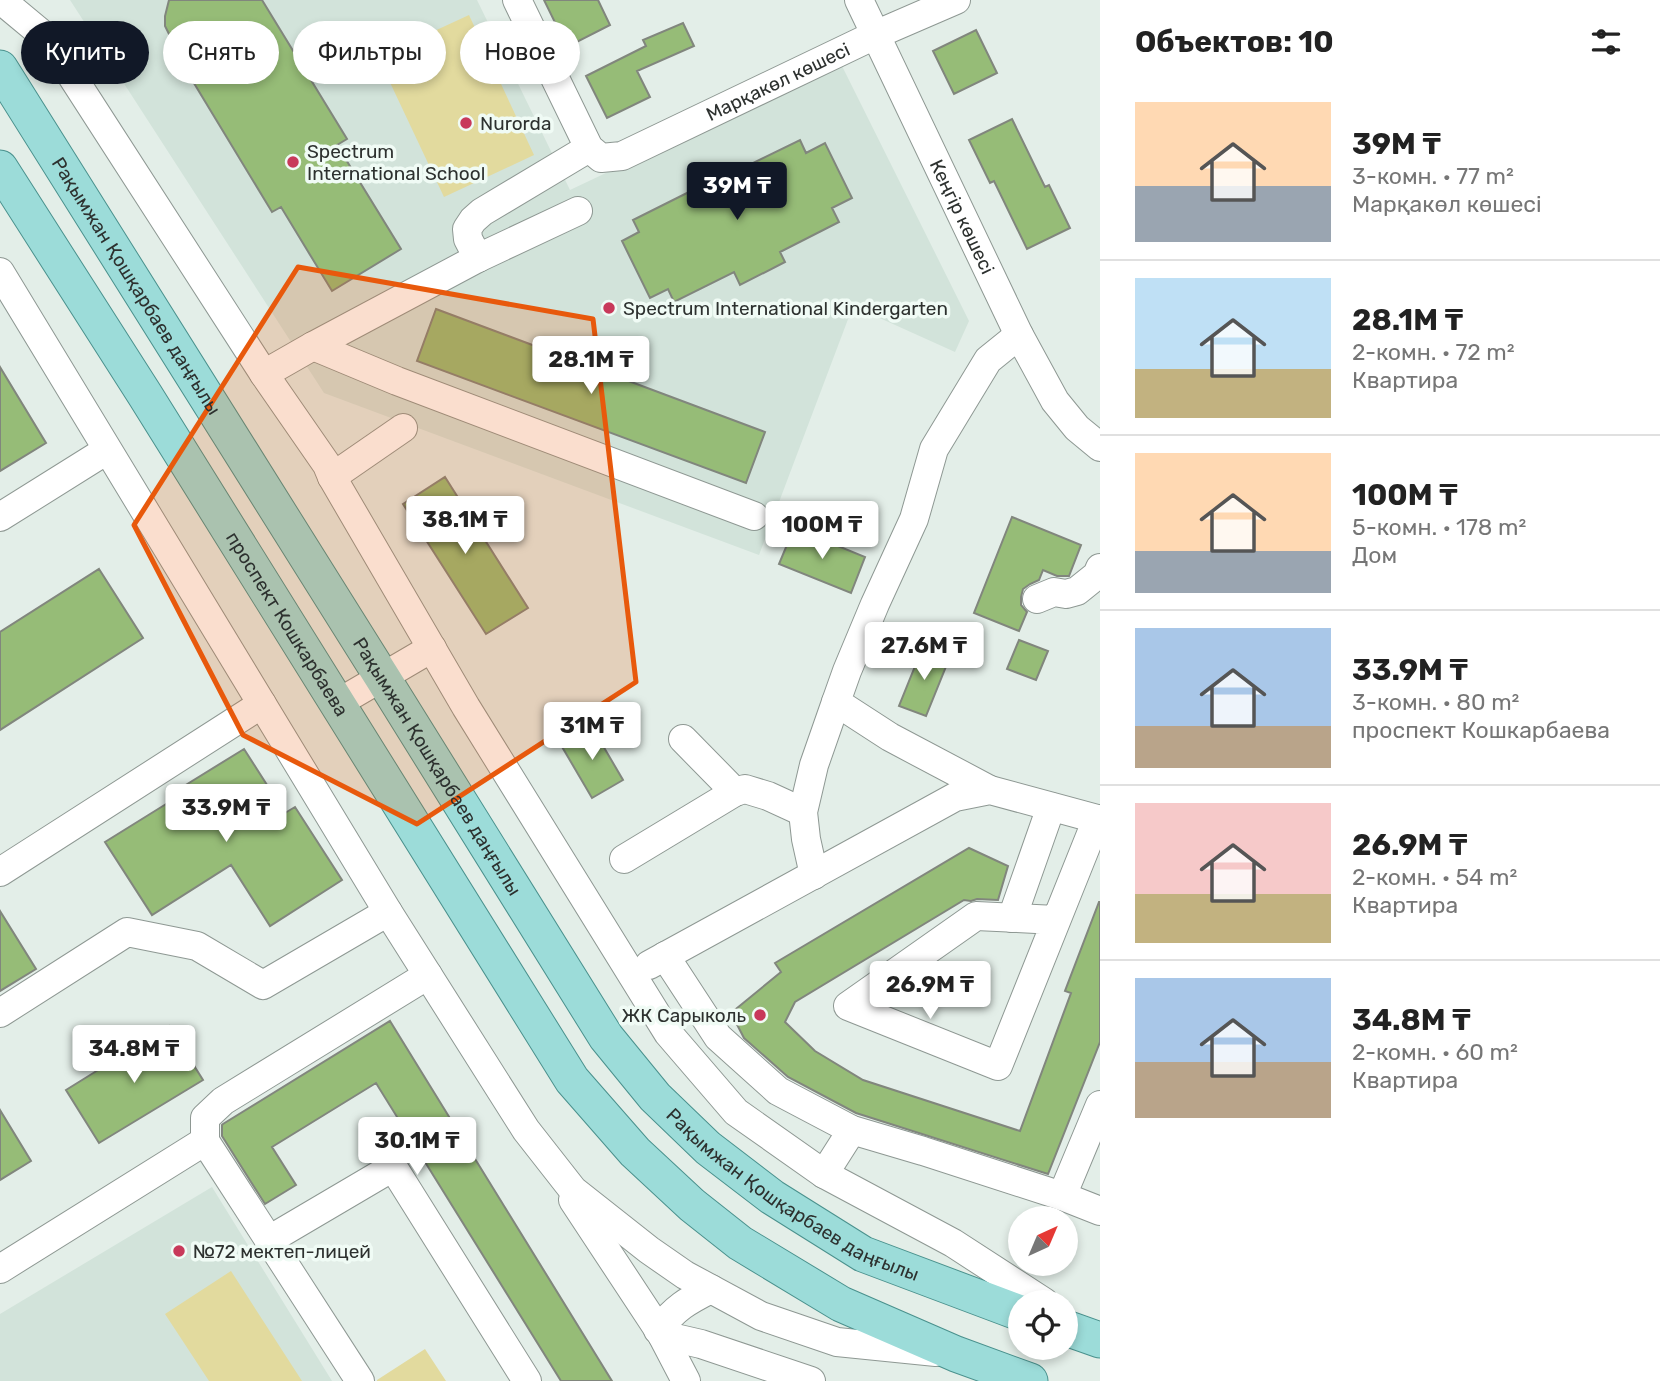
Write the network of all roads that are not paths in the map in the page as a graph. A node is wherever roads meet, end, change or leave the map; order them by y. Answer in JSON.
{"nodes":[{"id":1,"x":1,"y":0,"type":"edge"},
{"id":2,"x":517,"y":0,"type":"edge"},
{"id":3,"x":859,"y":0,"type":"edge"},
{"id":4,"x":956,"y":0,"type":"edge"},
{"id":5,"x":875,"y":35,"type":"junction"},
{"id":6,"x":0,"y":68,"type":"edge"},
{"id":7,"x":595,"y":153,"type":"junction"},
{"id":8,"x":0,"y":168,"type":"edge"},
{"id":9,"x":578,"y":211,"type":"dead end"},
{"id":10,"x":478,"y":258,"type":"junction"},
{"id":11,"x":0,"y":272,"type":"edge"},
{"id":12,"x":1018,"y":335,"type":"junction"},
{"id":13,"x":313,"y":346,"type":"junction"},
{"id":14,"x":264,"y":374,"type":"junction"},
{"id":15,"x":402,"y":428,"type":"dead end"},
{"id":16,"x":1100,"y":447,"type":"edge"},
{"id":17,"x":107,"y":450,"type":"junction"},
{"id":18,"x":332,"y":477,"type":"junction"},
{"id":19,"x":754,"y":516,"type":"dead end"},
{"id":20,"x":0,"y":517,"type":"edge"},
{"id":21,"x":1100,"y":568,"type":"edge"},
{"id":22,"x":1037,"y":600,"type":"dead end"},
{"id":23,"x":432,"y":648,"type":"junction"},
{"id":24,"x":382,"y":677,"type":"junction"},
{"id":25,"x":836,"y":702,"type":"junction"},
{"id":26,"x":338,"y":703,"type":"junction"},
{"id":27,"x":262,"y":704,"type":"junction"},
{"id":28,"x":683,"y":739,"type":"dead end"},
{"id":29,"x":990,"y":790,"type":"junction"},
{"id":30,"x":734,"y":792,"type":"junction"},
{"id":31,"x":1051,"y":807,"type":"junction"},
{"id":32,"x":803,"y":812,"type":"junction"},
{"id":33,"x":1098,"y":820,"type":"edge"},
{"id":34,"x":624,"y":859,"type":"dead end"},
{"id":35,"x":0,"y":873,"type":"edge"},
{"id":36,"x":814,"y":875,"type":"junction"},
{"id":37,"x":388,"y":912,"type":"junction"},
{"id":38,"x":1012,"y":918,"type":"junction"},
{"id":39,"x":1056,"y":920,"type":"junction"},
{"id":40,"x":665,"y":956,"type":"junction"},
{"id":41,"x":631,"y":974,"type":"junction"},
{"id":42,"x":428,"y":975,"type":"junction"},
{"id":43,"x":0,"y":1013,"type":"edge"},
{"id":44,"x":1100,"y":1104,"type":"edge"},
{"id":45,"x":852,"y":1130,"type":"junction"},
{"id":46,"x":533,"y":1139,"type":"junction"},
{"id":47,"x":205,"y":1140,"type":"junction"},
{"id":48,"x":824,"y":1174,"type":"junction"},
{"id":49,"x":1062,"y":1196,"type":"junction"},
{"id":50,"x":1100,"y":1211,"type":"edge"},
{"id":51,"x":269,"y":1240,"type":"junction"},
{"id":52,"x":0,"y":1269,"type":"edge"},
{"id":53,"x":710,"y":1289,"type":"junction"},
{"id":54,"x":1025,"y":1290,"type":"edge"},
{"id":55,"x":1008,"y":1308,"type":"edge"},
{"id":56,"x":1078,"y":1324,"type":"edge"},
{"id":57,"x":1078,"y":1332,"type":"edge"},
{"id":58,"x":660,"y":1333,"type":"junction"},
{"id":59,"x":1100,"y":1339,"type":"edge"},
{"id":60,"x":956,"y":1354,"type":"junction"},
{"id":61,"x":360,"y":1381,"type":"edge"},
{"id":62,"x":527,"y":1381,"type":"edge"},
{"id":63,"x":686,"y":1381,"type":"edge"},
{"id":64,"x":811,"y":1381,"type":"edge"},
{"id":65,"x":1030,"y":1381,"type":"edge"}],
"edges":[{"from":1,"to":14,"type":"street"},
{"from":2,"to":7,"type":"street"},
{"from":3,"to":5,"type":"street","name":"Кеңгір көшесі"},
{"from":4,"to":5,"type":"street","name":"Марқакөл көшесі"},
{"from":5,"to":7,"type":"street","name":"Марқакөл көшесі"},
{"from":5,"to":12,"type":"street","name":"Кеңгір көшесі"},
{"from":6,"to":24,"type":"main road","name":"Рақымжан Қошқарбаев даңғылы"},
{"from":7,"to":10,"type":"street","name":"Марқакөл көшесі"},
{"from":8,"to":26,"type":"main road","name":"проспект Кошкарбаева"},
{"from":9,"to":10,"type":"street"},
{"from":10,"to":13,"type":"street"},
{"from":11,"to":17,"type":"street"},
{"from":12,"to":16,"type":"street","name":"Кеңгір көшесі"},
{"from":12,"to":25,"type":"street"},
{"from":13,"to":14,"type":"street"},
{"from":13,"to":19,"type":"street"},
{"from":14,"to":18,"type":"street"},
{"from":15,"to":18,"type":"street"},
{"from":17,"to":20,"type":"street"},
{"from":17,"to":27,"type":"street"},
{"from":18,"to":23,"type":"street"},
{"from":21,"to":22,"type":"street"},
{"from":23,"to":24,"type":"street"},
{"from":23,"to":41,"type":"street"},
{"from":24,"to":26,"type":"street"},
{"from":24,"to":55,"type":"main road","name":"Рақымжан Қошқарбаев даңғылы"},
{"from":25,"to":29,"type":"street"},
{"from":25,"to":32,"type":"street"},
{"from":26,"to":60,"type":"main road","name":"проспект Кошкарбаева"},
{"from":27,"to":35,"type":"street"},
{"from":27,"to":37,"type":"street"},
{"from":28,"to":30,"type":"street"},
{"from":29,"to":31,"type":"street"},
{"from":29,"to":36,"type":"street"},
{"from":30,"to":32,"type":"street"},
{"from":30,"to":34,"type":"street"},
{"from":31,"to":33,"type":"street"},
{"from":31,"to":38,"type":"street"},
{"from":32,"to":36,"type":"street"},
{"from":33,"to":39,"type":"street"},
{"from":36,"to":40,"type":"street"},
{"from":37,"to":42,"type":"street"},
{"from":37,"to":43,"type":"street"},
{"from":38,"to":39,"type":"street"},
{"from":38,"to":39,"type":"street"},
{"from":40,"to":41,"type":"street"},
{"from":40,"to":45,"type":"street"},
{"from":41,"to":48,"type":"street"},
{"from":42,"to":46,"type":"street"},
{"from":42,"to":47,"type":"street"},
{"from":44,"to":49,"type":"street"},
{"from":45,"to":48,"type":"street"},
{"from":45,"to":49,"type":"street"},
{"from":46,"to":53,"type":"street"},
{"from":46,"to":58,"type":"street"},
{"from":47,"to":51,"type":"street"},
{"from":47,"to":52,"type":"street"},
{"from":48,"to":54,"type":"street"},
{"from":49,"to":50,"type":"street"},
{"from":51,"to":61,"type":"street"},
{"from":51,"to":62,"type":"street"},
{"from":53,"to":58,"type":"street"},
{"from":53,"to":60,"type":"street"},
{"from":56,"to":59,"type":"street"},
{"from":57,"to":59,"type":"main road"},
{"from":58,"to":63,"type":"street"},
{"from":58,"to":64,"type":"street"},
{"from":60,"to":65,"type":"main road"}]}
